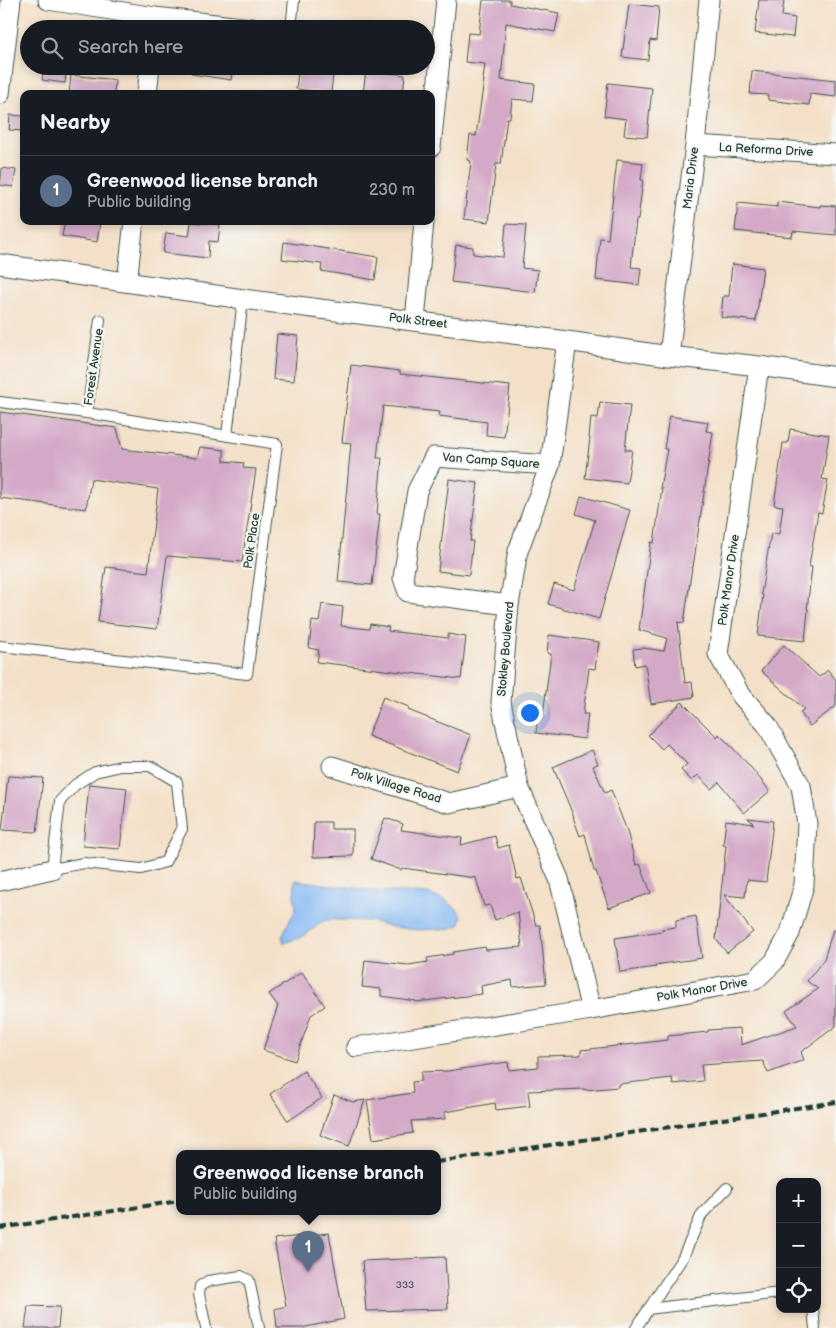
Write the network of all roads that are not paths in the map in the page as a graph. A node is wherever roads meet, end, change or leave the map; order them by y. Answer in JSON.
{"nodes":[{"id":1,"x":11,"y":0,"type":"edge"},
{"id":2,"x":48,"y":0,"type":"edge"},
{"id":3,"x":294,"y":0,"type":"edge"},
{"id":4,"x":446,"y":0,"type":"edge"},
{"id":5,"x":709,"y":0,"type":"edge"},
{"id":6,"x":156,"y":15,"type":"edge"},
{"id":7,"x":193,"y":20,"type":"edge"},
{"id":8,"x":292,"y":20,"type":"edge"},
{"id":9,"x":435,"y":41,"type":"edge"},
{"id":10,"x":149,"y":75,"type":"edge"},
{"id":11,"x":432,"y":75,"type":"edge"},
{"id":12,"x":147,"y":90,"type":"edge"},
{"id":13,"x":432,"y":90,"type":"edge"},
{"id":14,"x":0,"y":94,"type":"edge"},
{"id":15,"x":695,"y":145,"type":"junction"},
{"id":16,"x":836,"y":154,"type":"edge"},
{"id":17,"x":134,"y":225,"type":"edge"},
{"id":18,"x":424,"y":225,"type":"edge"},
{"id":19,"x":0,"y":264,"type":"edge"},
{"id":20,"x":127,"y":282,"type":"junction"},
{"id":21,"x":243,"y":299,"type":"junction"},
{"id":22,"x":100,"y":320,"type":"dead end"},
{"id":23,"x":415,"y":321,"type":"junction"},
{"id":24,"x":567,"y":341,"type":"junction"},
{"id":25,"x":669,"y":356,"type":"junction"},
{"id":26,"x":759,"y":366,"type":"junction"},
{"id":27,"x":836,"y":377,"type":"edge"},
{"id":28,"x":0,"y":402,"type":"edge"},
{"id":29,"x":87,"y":413,"type":"junction"},
{"id":30,"x":227,"y":436,"type":"junction"},
{"id":31,"x":550,"y":465,"type":"junction"},
{"id":32,"x":508,"y":605,"type":"junction"},
{"id":33,"x":0,"y":646,"type":"edge"},
{"id":34,"x":332,"y":766,"type":"dead end"},
{"id":35,"x":519,"y":787,"type":"junction"},
{"id":36,"x":52,"y":869,"type":"junction"},
{"id":37,"x":0,"y":881,"type":"edge"},
{"id":38,"x":591,"y":1010,"type":"junction"},
{"id":39,"x":356,"y":1047,"type":"dead end"},
{"id":40,"x":727,"y":1188,"type":"dead end"},
{"id":41,"x":776,"y":1293,"type":"edge"},
{"id":42,"x":648,"y":1309,"type":"junction"},
{"id":43,"x":813,"y":1313,"type":"edge"},
{"id":44,"x":206,"y":1328,"type":"edge"},
{"id":45,"x":259,"y":1328,"type":"edge"},
{"id":46,"x":636,"y":1328,"type":"edge"},
{"id":47,"x":815,"y":1328,"type":"edge"}],
"edges":[{"from":1,"to":14,"type":"street"},
{"from":2,"to":6,"type":"street"},
{"from":3,"to":8,"type":"lane"},
{"from":4,"to":9,"type":"street"},
{"from":5,"to":15,"type":"street","name":"Maria Drive"},
{"from":6,"to":7,"type":"street"},
{"from":10,"to":12,"type":"street"},
{"from":11,"to":13,"type":"street"},
{"from":15,"to":16,"type":"street","name":"La Reforma Drive"},
{"from":15,"to":25,"type":"street","name":"Maria Drive"},
{"from":17,"to":20,"type":"street"},
{"from":18,"to":23,"type":"street"},
{"from":19,"to":20,"type":"street","name":"Polk Street"},
{"from":20,"to":21,"type":"street","name":"Polk Street"},
{"from":21,"to":23,"type":"street","name":"Polk Street"},
{"from":21,"to":30,"type":"lane"},
{"from":22,"to":29,"type":"lane","name":"Forest Avenue"},
{"from":23,"to":24,"type":"street","name":"Polk Street"},
{"from":24,"to":25,"type":"street","name":"Polk Street"},
{"from":24,"to":31,"type":"street","name":"Stokley Boulevard"},
{"from":25,"to":26,"type":"street","name":"Polk Street"},
{"from":26,"to":27,"type":"street","name":"Polk Street"},
{"from":26,"to":38,"type":"street","name":"Polk Manor Drive"},
{"from":28,"to":29,"type":"lane","name":"Polk Place"},
{"from":29,"to":30,"type":"lane","name":"Polk Place"},
{"from":30,"to":33,"type":"lane","name":"Polk Place"},
{"from":31,"to":32,"type":"street","name":"Stokley Boulevard"},
{"from":31,"to":32,"type":"street","name":"Van Camp Square"},
{"from":32,"to":35,"type":"street","name":"Stokley Boulevard"},
{"from":34,"to":35,"type":"street","name":"Polk Village Road"},
{"from":35,"to":38,"type":"street","name":"Stokley Boulevard"},
{"from":36,"to":36,"type":"lane"},
{"from":36,"to":37,"type":"street"},
{"from":38,"to":39,"type":"street","name":"Polk Manor Drive"},
{"from":40,"to":42,"type":"lane"},
{"from":41,"to":42,"type":"lane"},
{"from":42,"to":46,"type":"lane"},
{"from":43,"to":47,"type":"lane"},
{"from":44,"to":45,"type":"lane"}]}
